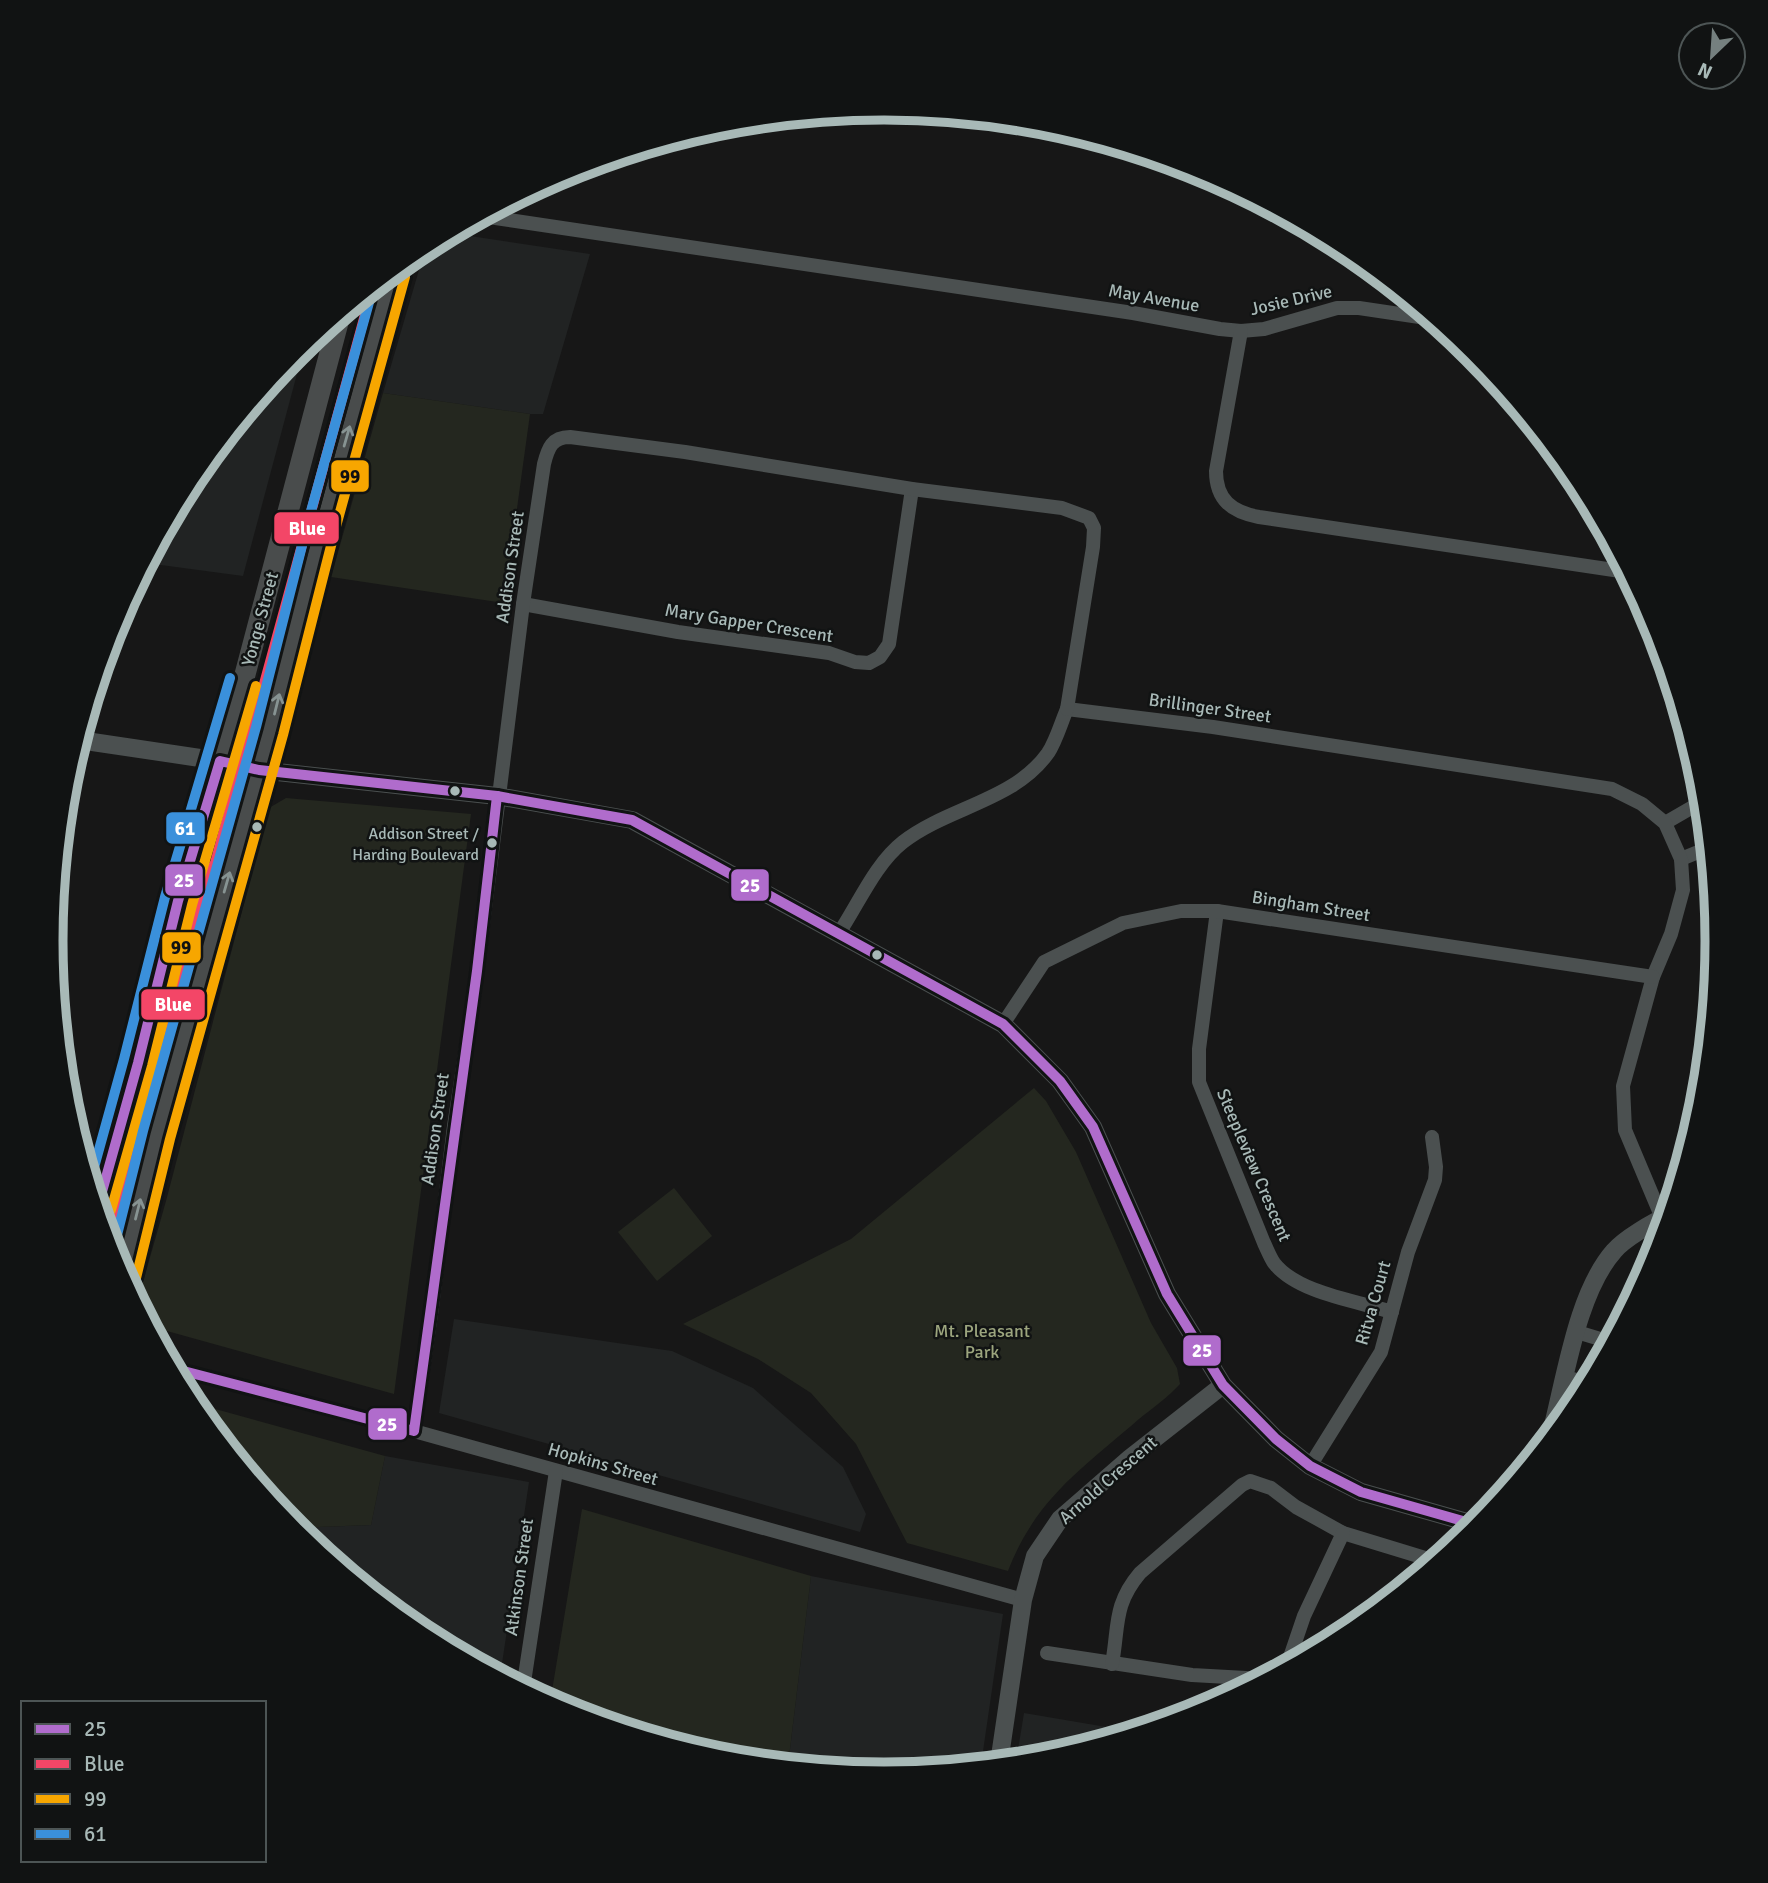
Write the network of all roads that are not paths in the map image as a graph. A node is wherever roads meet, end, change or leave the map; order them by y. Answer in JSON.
{"nodes":[{"id":1,"x":496,"y":218,"type":"edge"},
{"id":2,"x":388,"y":287,"type":"edge"},
{"id":3,"x":1416,"y":316,"type":"edge"},
{"id":4,"x":336,"y":331,"type":"edge"},
{"id":5,"x":1241,"y":331,"type":"junction"},
{"id":6,"x":912,"y":489,"type":"junction"},
{"id":7,"x":1616,"y":571,"type":"edge"},
{"id":8,"x":523,"y":604,"type":"junction"},
{"id":9,"x":1066,"y":709,"type":"junction"},
{"id":10,"x":88,"y":741,"type":"edge"},
{"id":11,"x":220,"y":761,"type":"junction"},
{"id":12,"x":259,"y":769,"type":"junction"},
{"id":13,"x":497,"y":796,"type":"junction"},
{"id":14,"x":1693,"y":807,"type":"edge"},
{"id":15,"x":1665,"y":823,"type":"junction"},
{"id":16,"x":1700,"y":851,"type":"edge"},
{"id":17,"x":1681,"y":859,"type":"junction"},
{"id":18,"x":1217,"y":911,"type":"junction"},
{"id":19,"x":839,"y":933,"type":"junction"},
{"id":20,"x":1653,"y":977,"type":"junction"},
{"id":21,"x":1003,"y":1024,"type":"junction"},
{"id":22,"x":1432,"y":1137,"type":"dead end"},
{"id":23,"x":102,"y":1190,"type":"edge"},
{"id":24,"x":1660,"y":1207,"type":"edge"},
{"id":25,"x":1654,"y":1224,"type":"edge"},
{"id":26,"x":126,"y":1258,"type":"edge"},
{"id":27,"x":1392,"y":1312,"type":"junction"},
{"id":28,"x":1577,"y":1332,"type":"junction"},
{"id":29,"x":1602,"y":1339,"type":"edge"},
{"id":30,"x":185,"y":1371,"type":"edge"},
{"id":31,"x":1565,"y":1377,"type":"junction"},
{"id":32,"x":1578,"y":1380,"type":"edge"},
{"id":33,"x":1223,"y":1385,"type":"junction"},
{"id":34,"x":1556,"y":1413,"type":"edge"},
{"id":35,"x":414,"y":1432,"type":"junction"},
{"id":36,"x":1310,"y":1466,"type":"junction"},
{"id":37,"x":556,"y":1471,"type":"junction"},
{"id":38,"x":1465,"y":1521,"type":"edge"},
{"id":39,"x":1343,"y":1532,"type":"junction"},
{"id":40,"x":1425,"y":1559,"type":"edge"},
{"id":41,"x":1023,"y":1600,"type":"junction"},
{"id":42,"x":1047,"y":1653,"type":"dead end"},
{"id":43,"x":1291,"y":1655,"type":"edge"},
{"id":44,"x":1112,"y":1664,"type":"junction"},
{"id":45,"x":1247,"y":1678,"type":"edge"},
{"id":46,"x":524,"y":1680,"type":"edge"},
{"id":47,"x":1000,"y":1754,"type":"edge"}],
"edges":[{"from":1,"to":5,"type":"street","name":"May Avenue"},
{"from":12,"to":2,"type":"main road","name":"Yonge Street","one_way":true},
{"from":3,"to":5,"type":"street","name":"Josie Drive"},
{"from":4,"to":11,"type":"main road","name":"Yonge Street"},
{"from":5,"to":7,"type":"street"},
{"from":6,"to":8,"type":"street","name":"Addison Street"},
{"from":6,"to":8,"type":"street","name":"Mary Gapper Crescent"},
{"from":6,"to":9,"type":"street","name":"Addison Street"},
{"from":8,"to":13,"type":"street","name":"Addison Street"},
{"from":9,"to":15,"type":"street","name":"Brillinger Street"},
{"from":9,"to":19,"type":"street"},
{"from":10,"to":11,"type":"street"},
{"from":11,"to":12,"type":"street"},
{"from":11,"to":23,"type":"main road","name":"Yonge Street"},
{"from":12,"to":13,"type":"street"},
{"from":26,"to":12,"type":"main road","name":"Yonge Street","one_way":true},
{"from":13,"to":19,"type":"street"},
{"from":13,"to":35,"type":"street","name":"Addison Street"},
{"from":14,"to":15,"type":"street"},
{"from":15,"to":17,"type":"street","name":"Brillinger Street"},
{"from":16,"to":17,"type":"street"},
{"from":17,"to":20,"type":"street","name":"Brillinger Street"},
{"from":18,"to":20,"type":"street","name":"Bingham Street"},
{"from":18,"to":21,"type":"street","name":"Bingham Street"},
{"from":18,"to":27,"type":"street","name":"Steepleview Crescent"},
{"from":19,"to":21,"type":"street"},
{"from":20,"to":24,"type":"street","name":"Brillinger Street"},
{"from":21,"to":33,"type":"street"},
{"from":22,"to":27,"type":"street","name":"Ritva Court"},
{"from":25,"to":28,"type":"street"},
{"from":27,"to":36,"type":"street","name":"Ritva Court"},
{"from":28,"to":29,"type":"street"},
{"from":28,"to":31,"type":"street"},
{"from":30,"to":35,"type":"street","name":"Hopkins Street"},
{"from":31,"to":32,"type":"street"},
{"from":31,"to":34,"type":"street"},
{"from":33,"to":36,"type":"street"},
{"from":33,"to":41,"type":"street","name":"Arnold Crescent"},
{"from":35,"to":37,"type":"street","name":"Hopkins Street"},
{"from":36,"to":38,"type":"street"},
{"from":37,"to":41,"type":"street","name":"Hopkins Street"},
{"from":37,"to":46,"type":"street","name":"Atkinson Street"},
{"from":39,"to":40,"type":"street"},
{"from":39,"to":43,"type":"street"},
{"from":39,"to":44,"type":"street"},
{"from":41,"to":47,"type":"street","name":"Arnold Crescent"},
{"from":42,"to":44,"type":"street"},
{"from":44,"to":45,"type":"street"}]}
